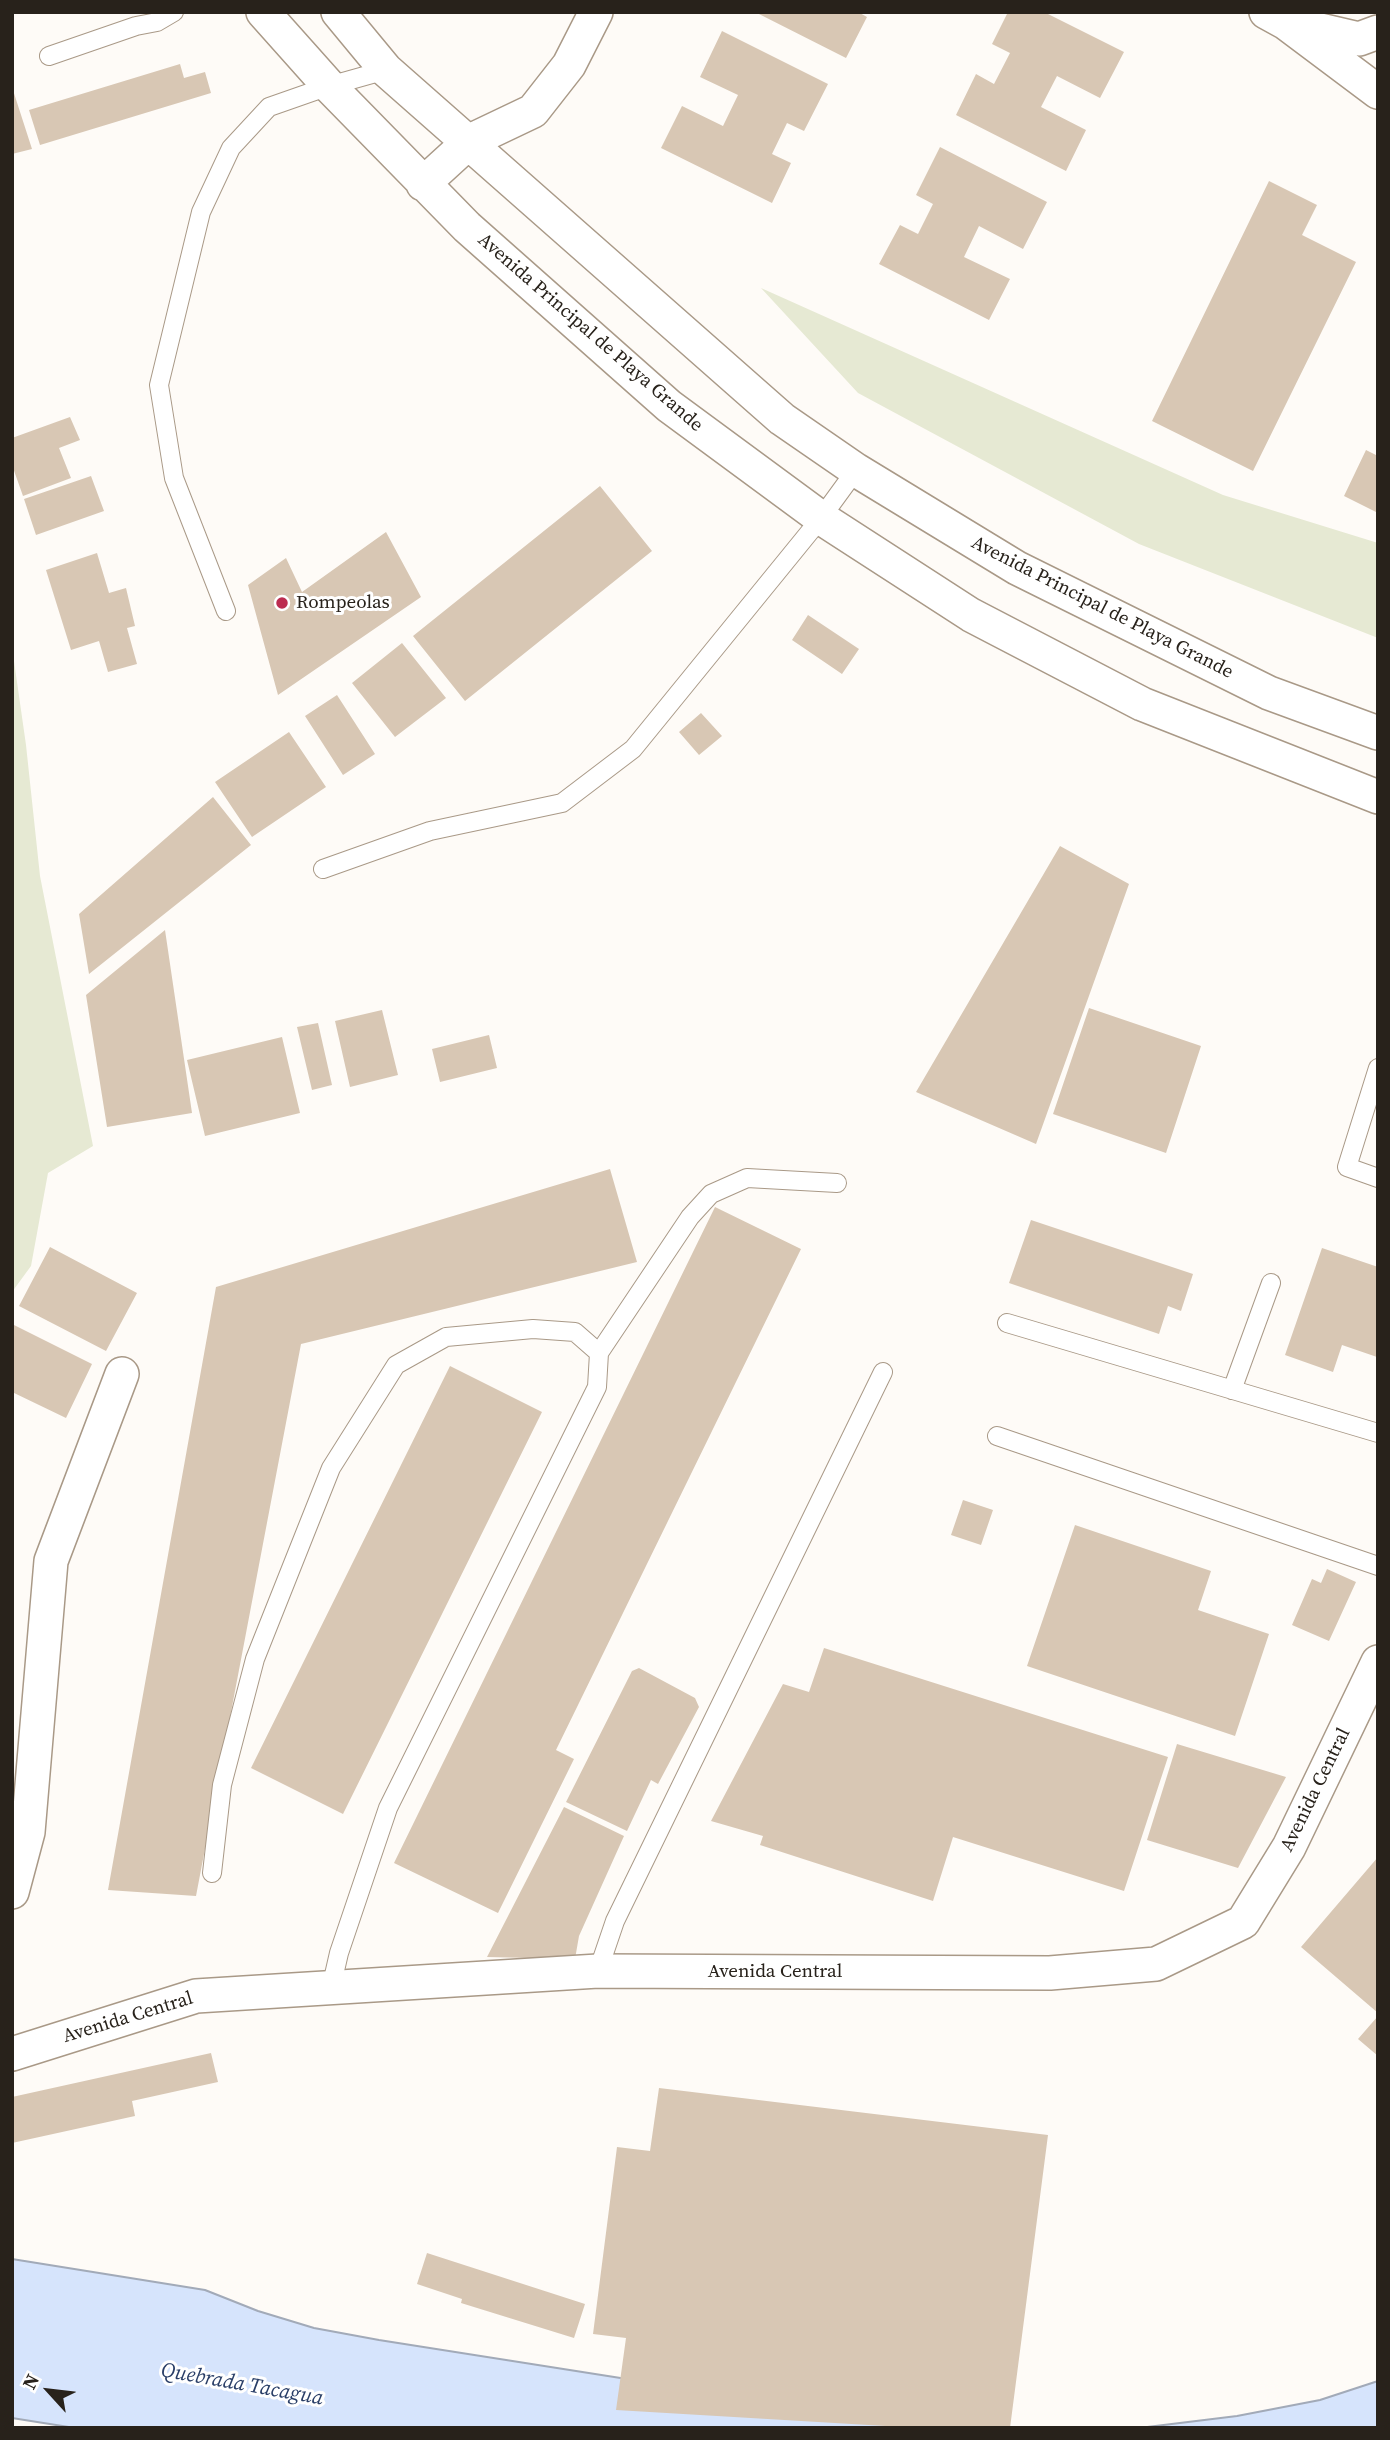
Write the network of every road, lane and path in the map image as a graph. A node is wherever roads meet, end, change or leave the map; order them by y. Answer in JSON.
{"nodes":[{"id":1,"x":174,"y":12,"type":"edge"},
{"id":2,"x":263,"y":12,"type":"edge"},
{"id":3,"x":338,"y":12,"type":"edge"},
{"id":4,"x":596,"y":12,"type":"edge"},
{"id":5,"x":1276,"y":17,"type":"edge"},
{"id":6,"x":1378,"y":32,"type":"edge"},
{"id":7,"x":49,"y":56,"type":"dead end"},
{"id":8,"x":386,"y":69,"type":"junction"},
{"id":9,"x":329,"y":86,"type":"junction"},
{"id":10,"x":1378,"y":92,"type":"edge"},
{"id":11,"x":470,"y":141,"type":"junction"},
{"id":12,"x":423,"y":184,"type":"junction"},
{"id":13,"x":856,"y":470,"type":"junction"},
{"id":14,"x":821,"y":518,"type":"junction"},
{"id":15,"x":226,"y":611,"type":"dead end"},
{"id":16,"x":1378,"y":733,"type":"edge"},
{"id":17,"x":1378,"y":797,"type":"edge"},
{"id":18,"x":323,"y":869,"type":"dead end"},
{"id":19,"x":1378,"y":1068,"type":"edge"},
{"id":20,"x":1378,"y":1178,"type":"edge"},
{"id":21,"x":837,"y":1183,"type":"dead end"},
{"id":22,"x":1271,"y":1283,"type":"dead end"},
{"id":23,"x":1007,"y":1323,"type":"dead end"},
{"id":24,"x":599,"y":1353,"type":"junction"},
{"id":25,"x":883,"y":1371,"type":"dead end"},
{"id":26,"x":122,"y":1374,"type":"dead end"},
{"id":27,"x":1231,"y":1390,"type":"junction"},
{"id":28,"x":1378,"y":1433,"type":"edge"},
{"id":29,"x":997,"y":1436,"type":"dead end"},
{"id":30,"x":1378,"y":1566,"type":"edge"},
{"id":31,"x":1378,"y":1662,"type":"edge"},
{"id":32,"x":212,"y":1873,"type":"dead end"},
{"id":33,"x":12,"y":1892,"type":"edge"},
{"id":34,"x":598,"y":1971,"type":"junction"},
{"id":35,"x":331,"y":1988,"type":"junction"},
{"id":36,"x":12,"y":2054,"type":"edge"}],
"edges":[{"from":1,"to":7,"type":"lane"},
{"from":2,"to":9,"type":"street","name":"Avenida Principal de Playa Grande"},
{"from":3,"to":8,"type":"street","name":"Avenida Principal de Playa Grande"},
{"from":4,"to":11,"type":"street"},
{"from":5,"to":6,"type":"street"},
{"from":5,"to":10,"type":"street"},
{"from":8,"to":9,"type":"lane"},
{"from":8,"to":11,"type":"street","name":"Avenida Principal de Playa Grande"},
{"from":9,"to":12,"type":"street","name":"Avenida Principal de Playa Grande"},
{"from":9,"to":15,"type":"lane"},
{"from":11,"to":12,"type":"street"},
{"from":11,"to":13,"type":"street","name":"Avenida Principal de Playa Grande"},
{"from":12,"to":14,"type":"street","name":"Avenida Principal de Playa Grande"},
{"from":13,"to":14,"type":"lane"},
{"from":13,"to":16,"type":"street","name":"Avenida Principal de Playa Grande"},
{"from":14,"to":17,"type":"street","name":"Avenida Principal de Playa Grande"},
{"from":14,"to":18,"type":"lane"},
{"from":19,"to":20,"type":"lane"},
{"from":21,"to":24,"type":"lane"},
{"from":22,"to":27,"type":"lane"},
{"from":23,"to":27,"type":"lane"},
{"from":24,"to":32,"type":"lane"},
{"from":24,"to":35,"type":"lane"},
{"from":25,"to":34,"type":"lane"},
{"from":26,"to":33,"type":"street"},
{"from":27,"to":28,"type":"lane"},
{"from":29,"to":30,"type":"lane"},
{"from":31,"to":34,"type":"street","name":"Avenida Central"},
{"from":34,"to":35,"type":"street","name":"Avenida Central"},
{"from":35,"to":36,"type":"street","name":"Avenida Central"}]}
